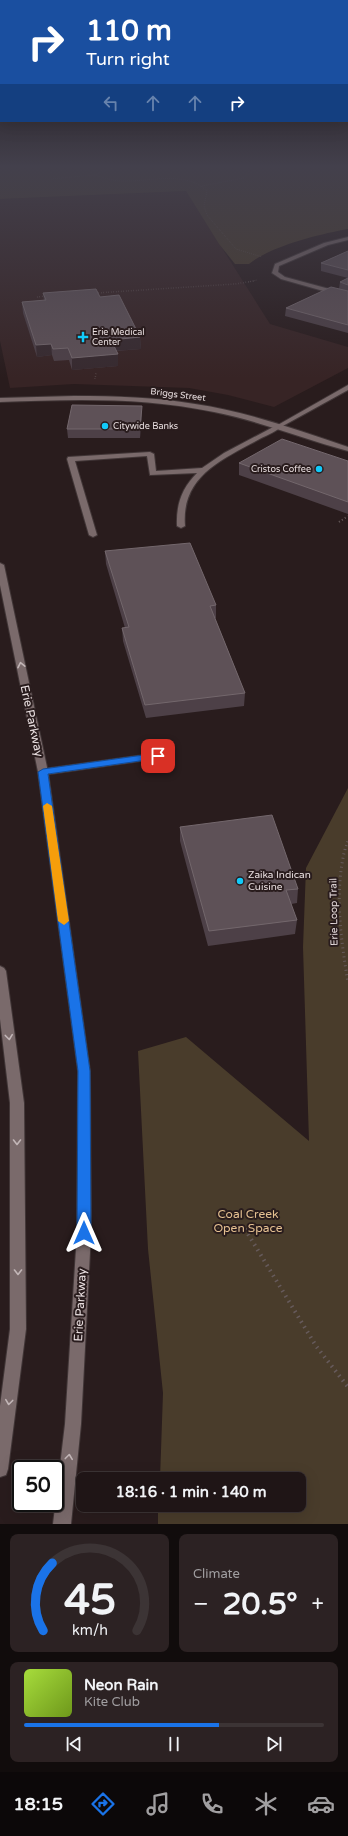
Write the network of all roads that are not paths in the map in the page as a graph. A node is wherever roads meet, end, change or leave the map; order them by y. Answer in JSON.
{"nodes":[{"id":1,"x":348,"y":238,"type":"edge"},
{"id":2,"x":348,"y":296,"type":"edge"},
{"id":3,"x":348,"y":387,"type":"edge"},
{"id":4,"x":0,"y":400,"type":"edge"},
{"id":5,"x":279,"y":426,"type":"junction"},
{"id":6,"x":348,"y":449,"type":"edge"},
{"id":7,"x":206,"y":470,"type":"junction"},
{"id":8,"x":181,"y":526,"type":"dead end"},
{"id":9,"x":93,"y":535,"type":"dead end"},
{"id":10,"x":0,"y":565,"type":"edge"},
{"id":11,"x":158,"y":756,"type":"dead end"},
{"id":12,"x":43,"y":772,"type":"junction"},
{"id":13,"x":0,"y":971,"type":"edge"},
{"id":14,"x":0,"y":1469,"type":"edge"},
{"id":15,"x":62,"y":1524,"type":"edge"}],
"edges":[{"from":1,"to":2,"type":"main road"},
{"from":3,"to":5,"type":"main road"},
{"from":4,"to":5,"type":"main road","name":"Briggs Street"},
{"from":5,"to":6,"type":"main road","name":"Briggs Street"},
{"from":5,"to":7,"type":"main road"},
{"from":7,"to":8,"type":"main road"},
{"from":7,"to":9,"type":"main road"},
{"from":12,"to":10,"type":"main road","name":"Erie Parkway","one_way":true},
{"from":11,"to":12,"type":"main road"},
{"from":15,"to":12,"type":"main road","name":"Erie Parkway","one_way":true},
{"from":13,"to":14,"type":"main road","one_way":true}]}
